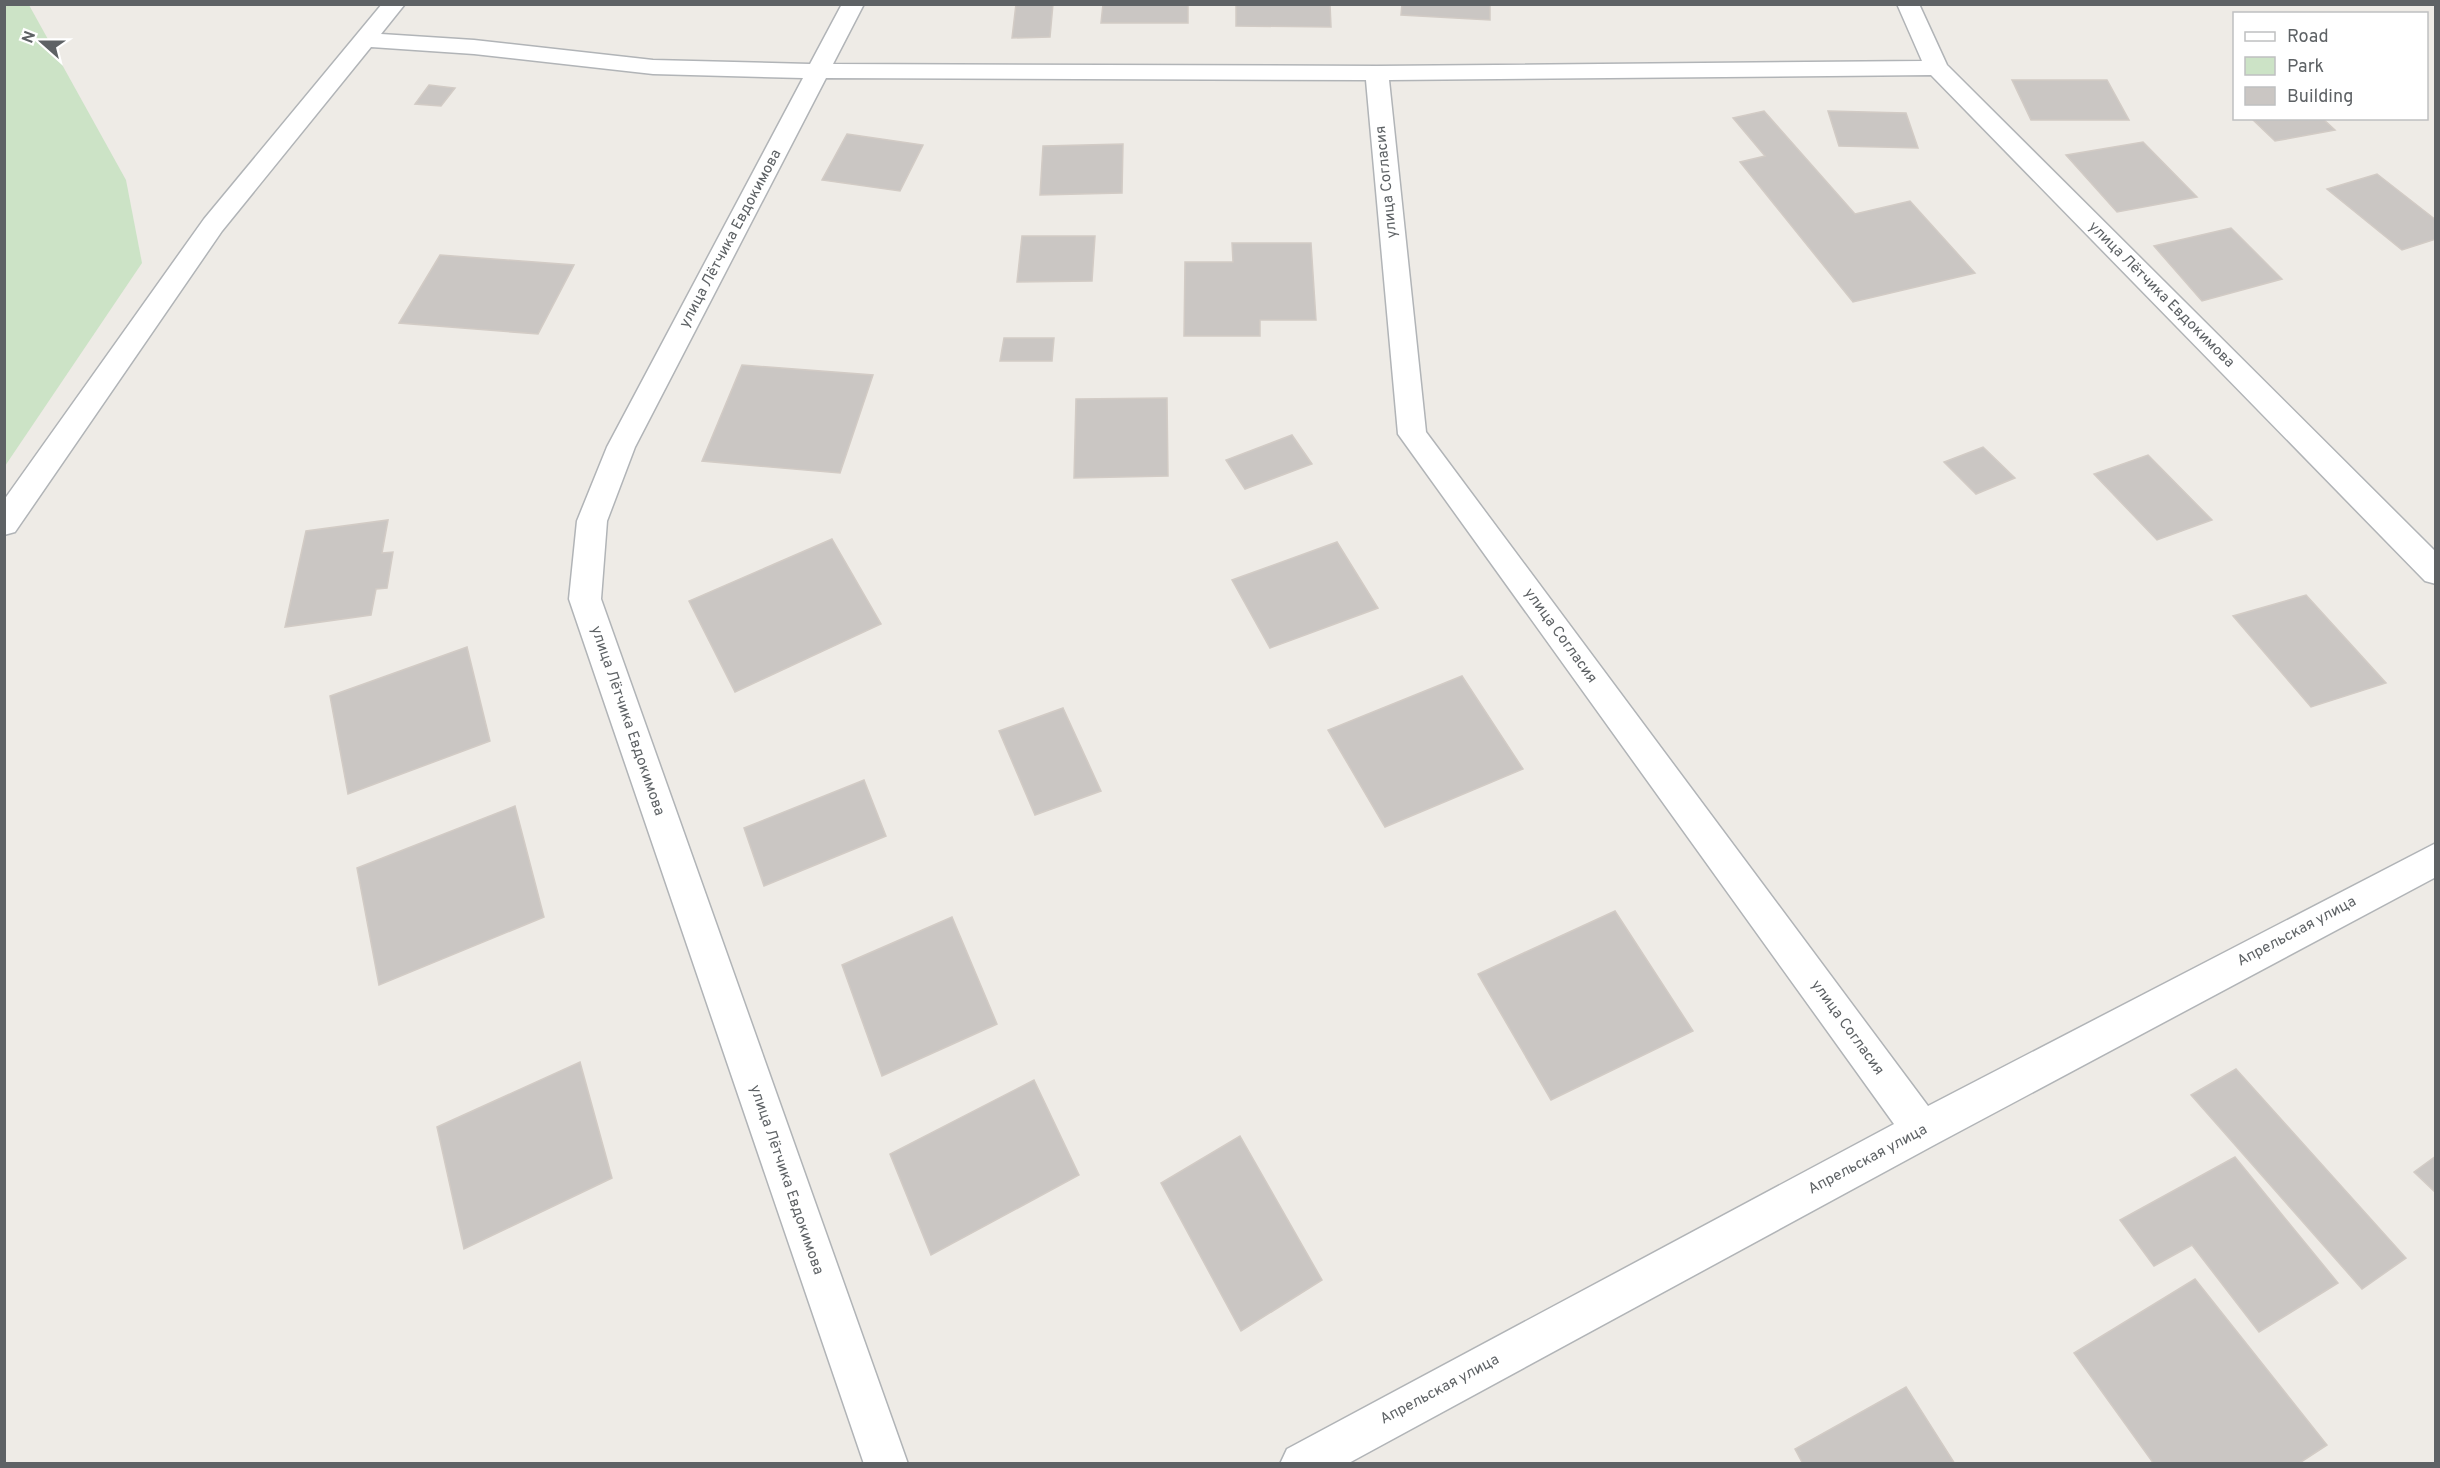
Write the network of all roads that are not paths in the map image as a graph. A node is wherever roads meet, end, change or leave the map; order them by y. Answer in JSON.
{"nodes":[{"id":1,"x":394,"y":4,"type":"edge"},
{"id":2,"x":853,"y":4,"type":"edge"},
{"id":3,"x":1908,"y":4,"type":"edge"},
{"id":4,"x":366,"y":40,"type":"junction"},
{"id":5,"x":1936,"y":68,"type":"junction"},
{"id":6,"x":819,"y":71,"type":"junction"},
{"id":7,"x":1377,"y":74,"type":"junction"},
{"id":8,"x":4,"y":524,"type":"edge"},
{"id":9,"x":2436,"y":572,"type":"edge"},
{"id":10,"x":2436,"y":860,"type":"edge"},
{"id":11,"x":1922,"y":1130,"type":"junction"},
{"id":12,"x":886,"y":1464,"type":"edge"},
{"id":13,"x":1302,"y":1464,"type":"edge"}],
"edges":[{"from":1,"to":4,"type":"street"},
{"from":2,"to":6,"type":"street","name":"улица Лётчика Евдокимова"},
{"from":3,"to":5,"type":"street","name":"улица Лётчика Евдокимова"},
{"from":4,"to":6,"type":"street"},
{"from":4,"to":8,"type":"street"},
{"from":5,"to":7,"type":"street"},
{"from":5,"to":9,"type":"street","name":"улица Лётчика Евдокимова"},
{"from":6,"to":7,"type":"street"},
{"from":6,"to":12,"type":"street","name":"улица Лётчика Евдокимова"},
{"from":7,"to":11,"type":"street","name":"улица Согласия"},
{"from":10,"to":11,"type":"street","name":"Апрельская улица"},
{"from":11,"to":13,"type":"street","name":"Апрельская улица"}]}
